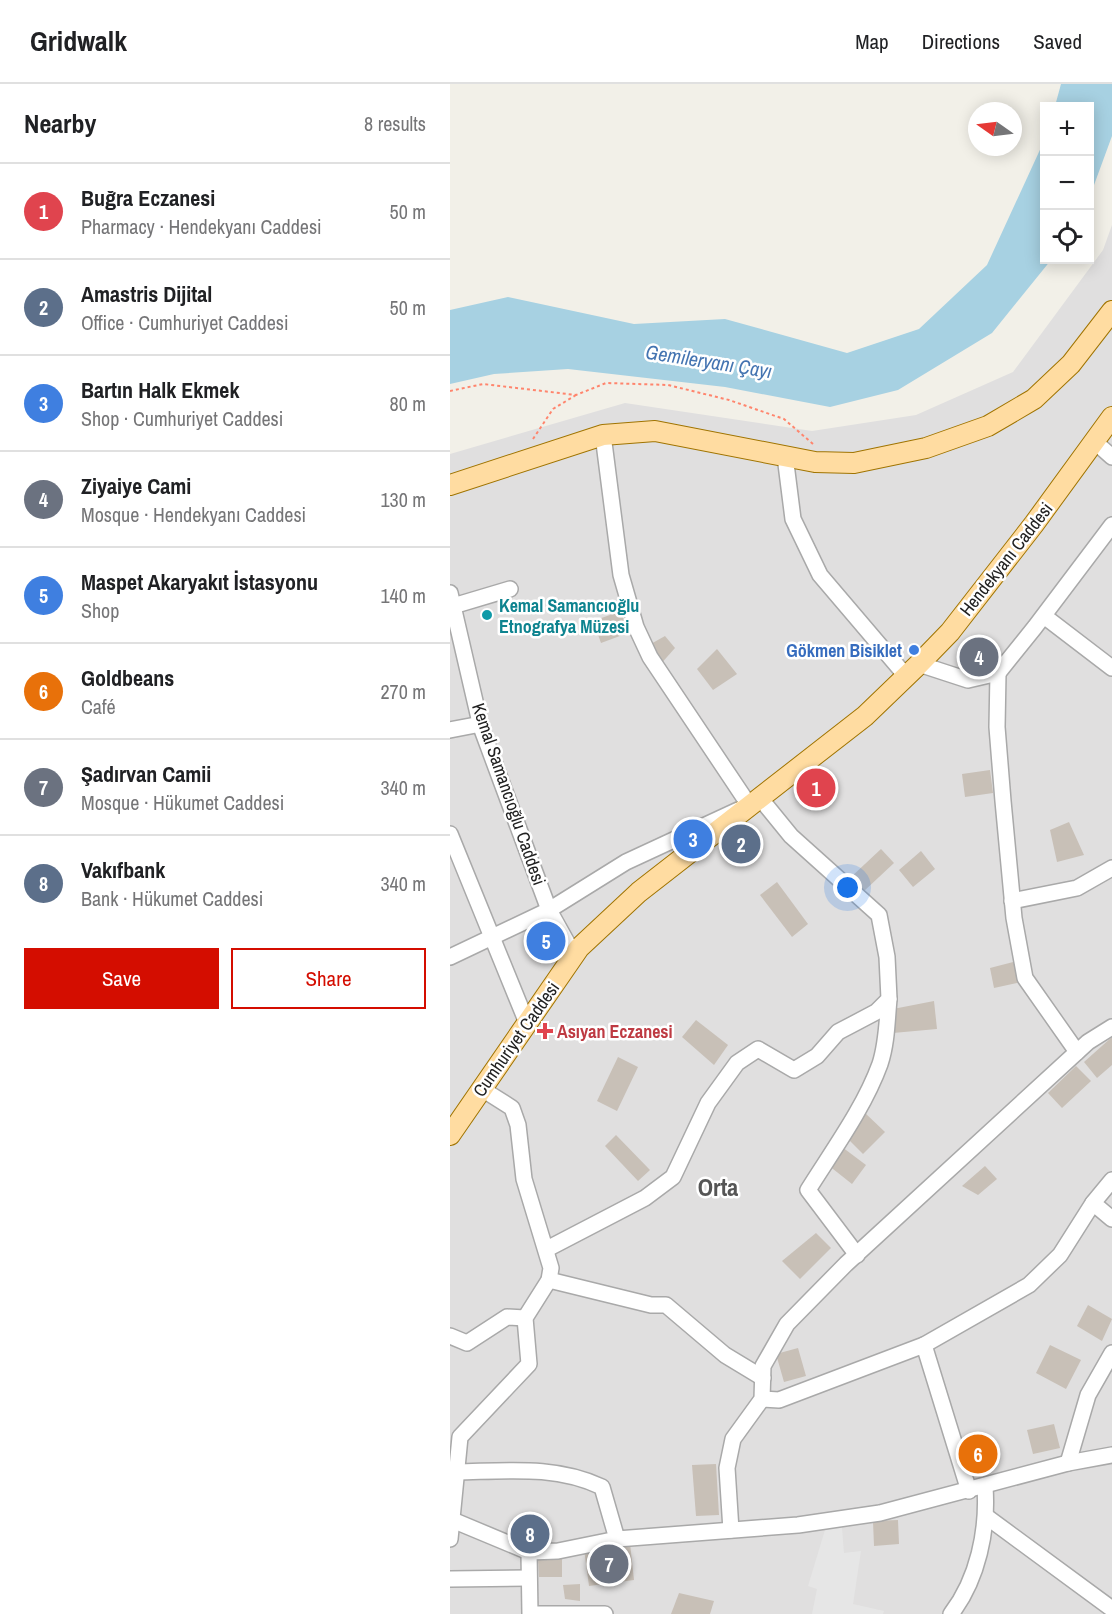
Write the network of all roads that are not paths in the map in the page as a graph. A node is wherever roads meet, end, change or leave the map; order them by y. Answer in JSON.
{"nodes":[{"id":1,"x":1112,"y":311,"type":"edge"},
{"id":2,"x":1112,"y":417,"type":"edge"},
{"id":3,"x":603,"y":435,"type":"junction"},
{"id":4,"x":1094,"y":441,"type":"junction"},
{"id":5,"x":784,"y":456,"type":"junction"},
{"id":6,"x":1112,"y":457,"type":"edge"},
{"id":7,"x":450,"y":485,"type":"edge"},
{"id":8,"x":1112,"y":525,"type":"edge"},
{"id":9,"x":510,"y":589,"type":"dead end"},
{"id":10,"x":452,"y":599,"type":"edge"},
{"id":11,"x":1044,"y":616,"type":"junction"},
{"id":12,"x":1112,"y":668,"type":"edge"},
{"id":13,"x":912,"y":670,"type":"junction"},
{"id":14,"x":998,"y":673,"type":"junction"},
{"id":15,"x":481,"y":724,"type":"junction"},
{"id":16,"x":450,"y":730,"type":"edge"},
{"id":17,"x":755,"y":801,"type":"junction"},
{"id":18,"x":450,"y":834,"type":"edge"},
{"id":19,"x":1112,"y":868,"type":"edge"},
{"id":20,"x":1012,"y":901,"type":"junction"},
{"id":21,"x":549,"y":910,"type":"junction"},
{"id":22,"x":493,"y":937,"type":"junction"},
{"id":23,"x":574,"y":955,"type":"junction"},
{"id":24,"x":450,"y":957,"type":"edge"},
{"id":25,"x":889,"y":999,"type":"junction"},
{"id":26,"x":528,"y":1023,"type":"junction"},
{"id":27,"x":1112,"y":1027,"type":"edge"},
{"id":28,"x":1077,"y":1053,"type":"junction"},
{"id":29,"x":482,"y":1089,"type":"junction"},
{"id":30,"x":450,"y":1135,"type":"edge"},
{"id":31,"x":1112,"y":1180,"type":"edge"},
{"id":32,"x":1093,"y":1203,"type":"junction"},
{"id":33,"x":1112,"y":1219,"type":"edge"},
{"id":34,"x":547,"y":1249,"type":"junction"},
{"id":35,"x":857,"y":1255,"type":"junction"},
{"id":36,"x":549,"y":1280,"type":"junction"},
{"id":37,"x":525,"y":1317,"type":"junction"},
{"id":38,"x":450,"y":1336,"type":"edge"},
{"id":39,"x":924,"y":1345,"type":"junction"},
{"id":40,"x":1112,"y":1353,"type":"edge"},
{"id":41,"x":763,"y":1378,"type":"junction"},
{"id":42,"x":762,"y":1399,"type":"junction"},
{"id":43,"x":1112,"y":1455,"type":"edge"},
{"id":44,"x":1068,"y":1463,"type":"junction"},
{"id":45,"x":457,"y":1472,"type":"junction"},
{"id":46,"x":985,"y":1487,"type":"junction"},
{"id":47,"x":969,"y":1491,"type":"junction"},
{"id":48,"x":987,"y":1517,"type":"junction"},
{"id":49,"x":451,"y":1520,"type":"edge"},
{"id":50,"x":731,"y":1530,"type":"junction"},
{"id":51,"x":450,"y":1539,"type":"edge"},
{"id":52,"x":617,"y":1539,"type":"junction"},
{"id":53,"x":529,"y":1552,"type":"junction"},
{"id":54,"x":528,"y":1578,"type":"junction"},
{"id":55,"x":450,"y":1579,"type":"edge"},
{"id":56,"x":1112,"y":1609,"type":"edge"},
{"id":57,"x":530,"y":1614,"type":"edge"},
{"id":58,"x":536,"y":1614,"type":"edge"},
{"id":59,"x":605,"y":1614,"type":"edge"},
{"id":60,"x":951,"y":1614,"type":"edge"}],
"edges":[{"from":1,"to":5,"type":"main road"},
{"from":2,"to":4,"type":"main road","name":"Hendekyanı Caddesi"},
{"from":3,"to":5,"type":"main road"},
{"from":3,"to":7,"type":"main road"},
{"from":3,"to":17,"type":"street"},
{"from":4,"to":6,"type":"street"},
{"from":4,"to":13,"type":"main road","name":"Hendekyanı Caddesi"},
{"from":5,"to":13,"type":"street"},
{"from":8,"to":11,"type":"street"},
{"from":9,"to":10,"type":"street"},
{"from":10,"to":15,"type":"street","name":"Kemal Samancıoğlu Caddesi"},
{"from":11,"to":12,"type":"street"},
{"from":11,"to":14,"type":"street"},
{"from":13,"to":14,"type":"street"},
{"from":13,"to":17,"type":"main road","name":"Hendekyanı Caddesi"},
{"from":14,"to":20,"type":"street"},
{"from":15,"to":16,"type":"street"},
{"from":15,"to":21,"type":"street","name":"Kemal Samancıoğlu Caddesi"},
{"from":17,"to":21,"type":"street"},
{"from":17,"to":23,"type":"main road","name":"Cumhuriyet Caddesi"},
{"from":17,"to":25,"type":"street"},
{"from":18,"to":22,"type":"street"},
{"from":19,"to":20,"type":"street"},
{"from":20,"to":28,"type":"street"},
{"from":21,"to":22,"type":"street"},
{"from":21,"to":23,"type":"street","name":"Kemal Samancıoğlu Caddesi"},
{"from":22,"to":24,"type":"street"},
{"from":22,"to":26,"type":"street"},
{"from":23,"to":26,"type":"main road","name":"Cumhuriyet Caddesi"},
{"from":25,"to":34,"type":"street"},
{"from":25,"to":35,"type":"street"},
{"from":26,"to":29,"type":"main road","name":"Cumhuriyet Caddesi"},
{"from":27,"to":28,"type":"street"},
{"from":28,"to":35,"type":"street"},
{"from":29,"to":30,"type":"main road","name":"Cumhuriyet Caddesi"},
{"from":29,"to":34,"type":"street"},
{"from":31,"to":32,"type":"street"},
{"from":32,"to":33,"type":"street"},
{"from":32,"to":39,"type":"street"},
{"from":34,"to":36,"type":"street"},
{"from":35,"to":41,"type":"street"},
{"from":36,"to":37,"type":"street"},
{"from":36,"to":41,"type":"street"},
{"from":37,"to":38,"type":"street"},
{"from":37,"to":45,"type":"street"},
{"from":39,"to":42,"type":"street"},
{"from":39,"to":47,"type":"street"},
{"from":40,"to":44,"type":"street"},
{"from":41,"to":42,"type":"street"},
{"from":42,"to":50,"type":"street"},
{"from":43,"to":44,"type":"street"},
{"from":44,"to":46,"type":"street"},
{"from":45,"to":49,"type":"street"},
{"from":45,"to":52,"type":"street"},
{"from":46,"to":47,"type":"street"},
{"from":46,"to":48,"type":"street"},
{"from":47,"to":50,"type":"street"},
{"from":48,"to":56,"type":"street"},
{"from":48,"to":60,"type":"street"},
{"from":49,"to":51,"type":"street"},
{"from":49,"to":53,"type":"street"},
{"from":50,"to":52,"type":"street"},
{"from":52,"to":53,"type":"street"},
{"from":53,"to":54,"type":"street"},
{"from":54,"to":55,"type":"street"},
{"from":54,"to":57,"type":"street"},
{"from":58,"to":59,"type":"street"}]}
